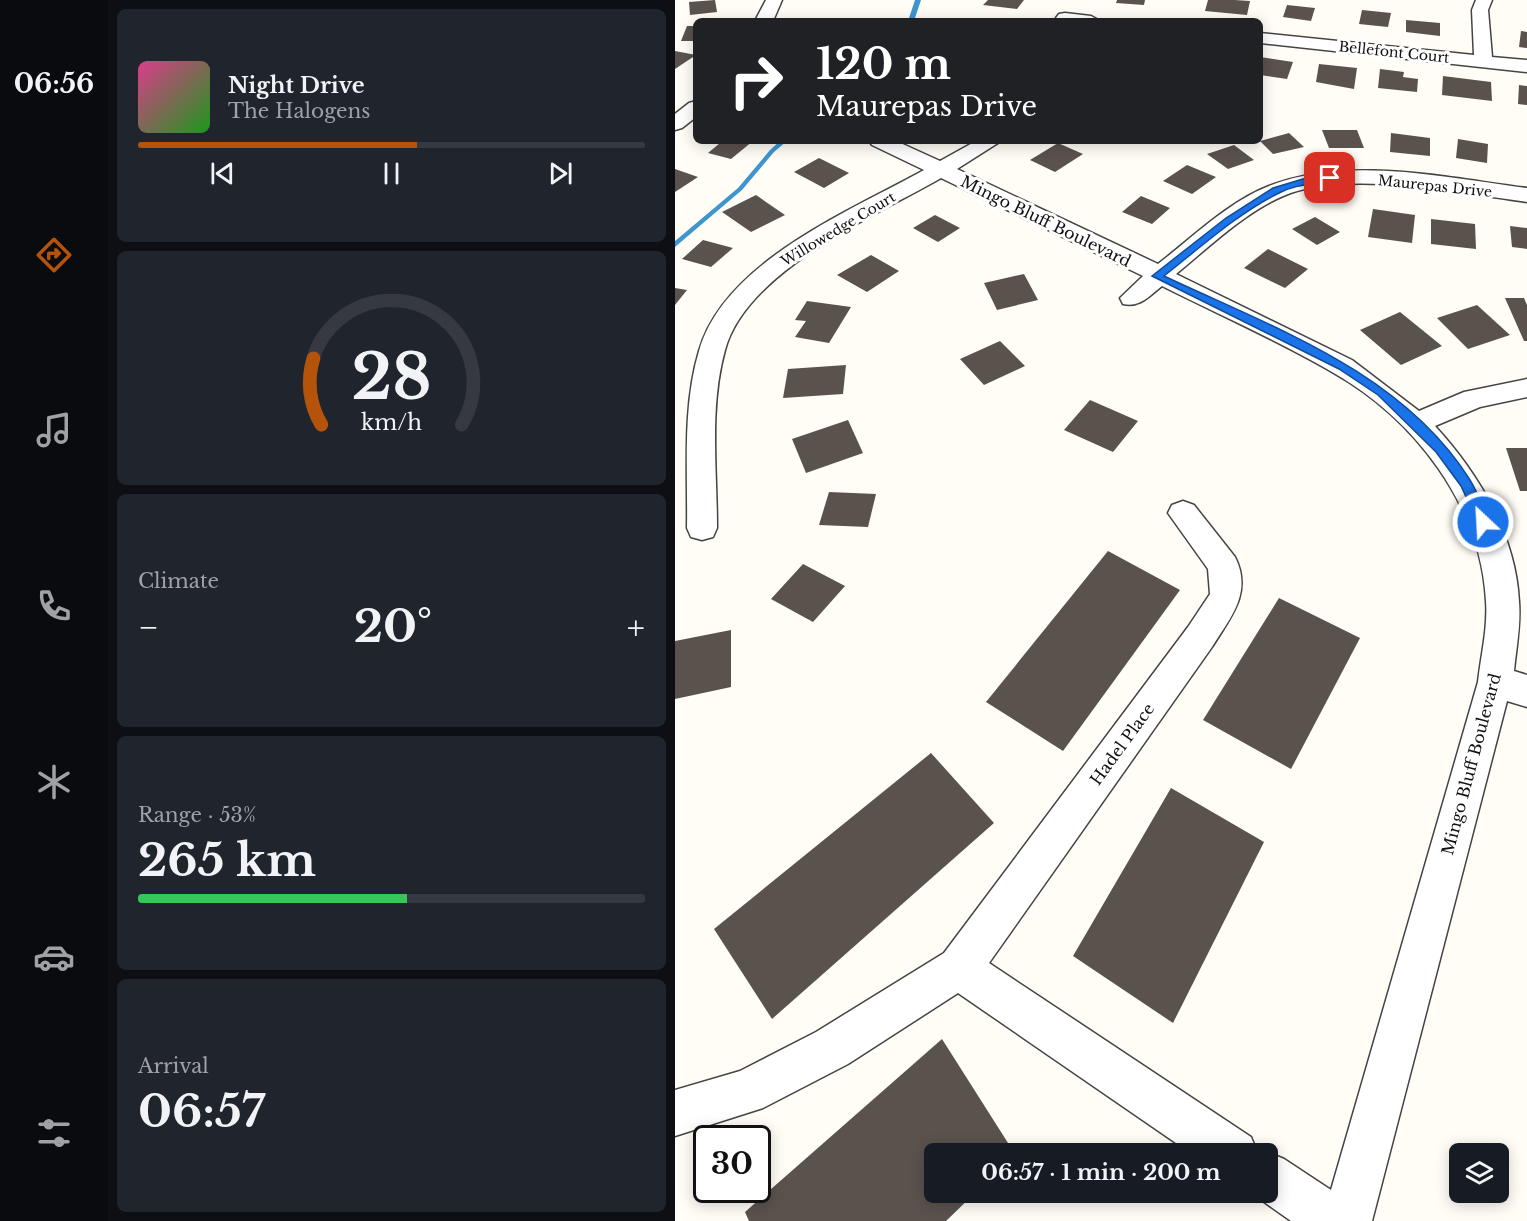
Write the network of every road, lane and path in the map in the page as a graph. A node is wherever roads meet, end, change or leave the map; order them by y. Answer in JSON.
{"nodes":[{"id":1,"x":774,"y":0,"type":"edge"},
{"id":2,"x":1074,"y":0,"type":"edge"},
{"id":3,"x":1484,"y":0,"type":"edge"},
{"id":4,"x":765,"y":18,"type":"edge"},
{"id":5,"x":1065,"y":18,"type":"edge"},
{"id":6,"x":1263,"y":38,"type":"edge"},
{"id":7,"x":1483,"y":61,"type":"junction"},
{"id":8,"x":1527,"y":66,"type":"edge"},
{"id":9,"x":691,"y":101,"type":"edge"},
{"id":10,"x":675,"y":124,"type":"edge"},
{"id":11,"x":886,"y":144,"type":"edge"},
{"id":12,"x":986,"y":144,"type":"edge"},
{"id":13,"x":940,"y":169,"type":"junction"},
{"id":14,"x":1527,"y":195,"type":"edge"},
{"id":15,"x":1157,"y":276,"type":"junction"},
{"id":16,"x":1132,"y":298,"type":"dead end"},
{"id":17,"x":1527,"y":388,"type":"edge"},
{"id":18,"x":1416,"y":423,"type":"junction"},
{"id":19,"x":1183,"y":513,"type":"dead end"},
{"id":20,"x":702,"y":528,"type":"dead end"},
{"id":21,"x":1511,"y":686,"type":"edge"},
{"id":22,"x":959,"y":968,"type":"junction"},
{"id":23,"x":675,"y":1113,"type":"edge"},
{"id":24,"x":1218,"y":1143,"type":"edge"},
{"id":25,"x":1278,"y":1183,"type":"edge"},
{"id":26,"x":1334,"y":1221,"type":"edge"},
{"id":27,"x":1347,"y":1221,"type":"edge"}],
"edges":[{"from":1,"to":4,"type":"street"},
{"from":2,"to":5,"type":"street"},
{"from":3,"to":7,"type":"street"},
{"from":6,"to":7,"type":"street","name":"Bellefont Court"},
{"from":7,"to":8,"type":"street","name":"Bellefont Court"},
{"from":9,"to":10,"type":"street"},
{"from":11,"to":13,"type":"street","name":"Mingo Bluff Boulevard"},
{"from":12,"to":13,"type":"street","name":"Willowedge Court"},
{"from":13,"to":15,"type":"street","name":"Mingo Bluff Boulevard"},
{"from":13,"to":20,"type":"street","name":"Willowedge Court"},
{"from":14,"to":15,"type":"street","name":"Maurepas Drive"},
{"from":15,"to":16,"type":"street","name":"Maurepas Drive"},
{"from":15,"to":18,"type":"street","name":"Mingo Bluff Boulevard"},
{"from":17,"to":18,"type":"street"},
{"from":18,"to":21,"type":"street","name":"Mingo Bluff Boulevard"},
{"from":19,"to":22,"type":"street","name":"Hadel Place"},
{"from":21,"to":27,"type":"street","name":"Mingo Bluff Boulevard"},
{"from":22,"to":23,"type":"street","name":"Hadel Place"},
{"from":22,"to":24,"type":"street"},
{"from":25,"to":26,"type":"street"}]}
